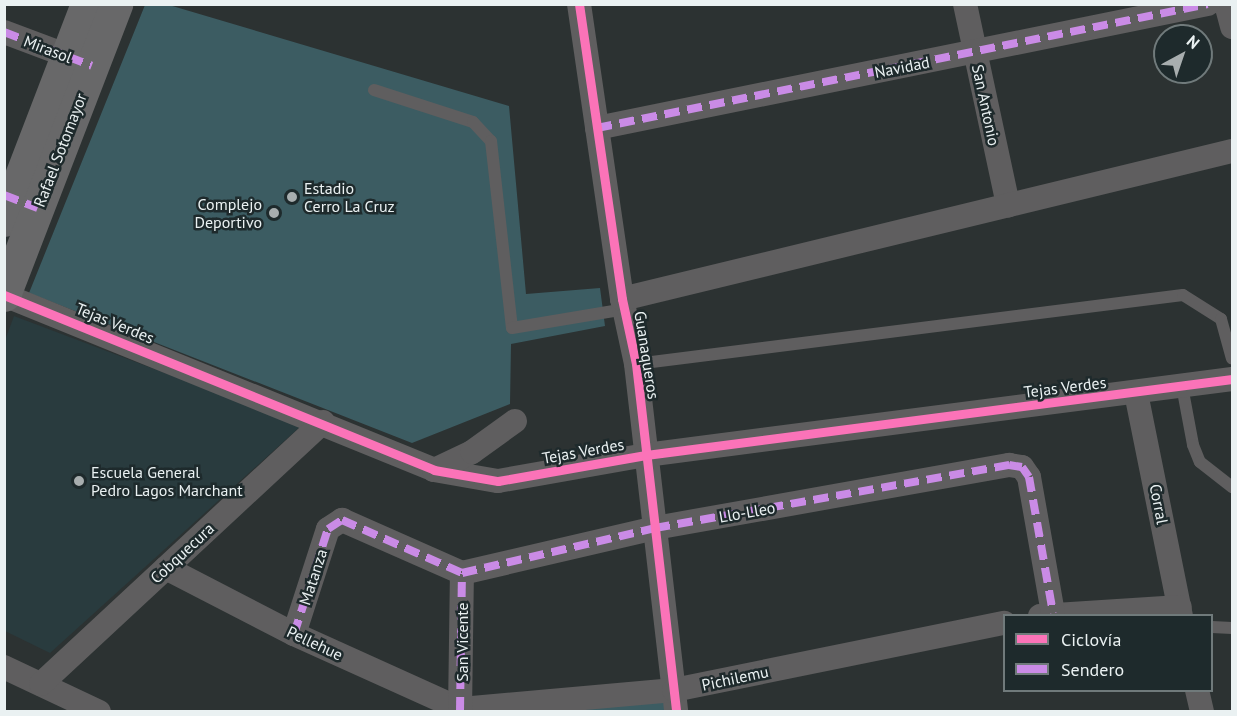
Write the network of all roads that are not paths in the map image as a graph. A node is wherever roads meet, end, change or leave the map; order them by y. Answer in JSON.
{"nodes":[{"id":1,"x":87,"y":4,"type":"edge"},
{"id":2,"x":116,"y":4,"type":"edge"},
{"id":3,"x":579,"y":4,"type":"edge"},
{"id":4,"x":965,"y":4,"type":"edge"},
{"id":5,"x":1208,"y":4,"type":"edge"},
{"id":6,"x":1226,"y":4,"type":"edge"},
{"id":7,"x":1233,"y":27,"type":"edge"},
{"id":8,"x":4,"y":32,"type":"edge"},
{"id":9,"x":975,"y":53,"type":"junction"},
{"id":10,"x":80,"y":61,"type":"junction"},
{"id":11,"x":374,"y":90,"type":"dead end"},
{"id":12,"x":597,"y":128,"type":"junction"},
{"id":13,"x":1233,"y":151,"type":"edge"},
{"id":14,"x":15,"y":205,"type":"edge"},
{"id":15,"x":1008,"y":205,"type":"junction"},
{"id":16,"x":4,"y":295,"type":"edge"},
{"id":17,"x":623,"y":304,"type":"junction"},
{"id":18,"x":1233,"y":359,"type":"edge"},
{"id":19,"x":636,"y":364,"type":"junction"},
{"id":20,"x":1233,"y":379,"type":"edge"},
{"id":21,"x":1182,"y":386,"type":"junction"},
{"id":22,"x":1136,"y":393,"type":"junction"},
{"id":23,"x":515,"y":421,"type":"dead end"},
{"id":24,"x":323,"y":422,"type":"junction"},
{"id":25,"x":646,"y":455,"type":"junction"},
{"id":26,"x":434,"y":470,"type":"junction"},
{"id":27,"x":1233,"y":487,"type":"edge"},
{"id":28,"x":655,"y":528,"type":"junction"},
{"id":29,"x":166,"y":568,"type":"junction"},
{"id":30,"x":462,"y":573,"type":"junction"},
{"id":31,"x":1180,"y":611,"type":"edge"},
{"id":32,"x":1046,"y":614,"type":"edge"},
{"id":33,"x":1003,"y":623,"type":"edge"},
{"id":34,"x":1213,"y":627,"type":"edge"},
{"id":35,"x":1233,"y":628,"type":"edge"},
{"id":36,"x":294,"y":634,"type":"junction"},
{"id":37,"x":4,"y":667,"type":"edge"},
{"id":38,"x":41,"y":684,"type":"junction"},
{"id":39,"x":1197,"y":692,"type":"edge"},
{"id":40,"x":675,"y":701,"type":"edge"},
{"id":41,"x":99,"y":711,"type":"edge"},
{"id":42,"x":463,"y":711,"type":"edge"},
{"id":43,"x":1202,"y":711,"type":"edge"}],
"edges":[{"from":1,"to":10,"type":"main road","name":"Rafael Sotomayor"},
{"from":2,"to":10,"type":"main road","name":"Rafael Sotomayor"},
{"from":3,"to":12,"type":"street","name":"Guanaqueros"},
{"from":4,"to":9,"type":"street","name":"San Antonio"},
{"from":5,"to":9,"type":"street","name":"Navidad"},
{"from":6,"to":7,"type":"street"},
{"from":8,"to":10,"type":"street","name":"Mirasol"},
{"from":9,"to":12,"type":"street","name":"Navidad"},
{"from":9,"to":15,"type":"street","name":"San Antonio"},
{"from":10,"to":14,"type":"main road","name":"Rafael Sotomayor"},
{"from":11,"to":17,"type":"lane"},
{"from":12,"to":17,"type":"street","name":"Guanaqueros"},
{"from":13,"to":15,"type":"street"},
{"from":14,"to":16,"type":"main road","name":"Rafael Sotomayor"},
{"from":15,"to":17,"type":"street"},
{"from":16,"to":24,"type":"street","name":"Tejas Verdes"},
{"from":17,"to":19,"type":"street","name":"Guanaqueros"},
{"from":18,"to":19,"type":"lane"},
{"from":19,"to":25,"type":"street","name":"Guanaqueros"},
{"from":20,"to":21,"type":"street","name":"Tejas Verdes"},
{"from":21,"to":22,"type":"street","name":"Tejas Verdes"},
{"from":21,"to":27,"type":"lane"},
{"from":22,"to":25,"type":"street","name":"Tejas Verdes"},
{"from":22,"to":31,"type":"street","name":"Corral"},
{"from":23,"to":26,"type":"street"},
{"from":24,"to":26,"type":"street","name":"Tejas Verdes"},
{"from":24,"to":29,"type":"street","name":"Cobquecura"},
{"from":25,"to":26,"type":"street","name":"Tejas Verdes"},
{"from":25,"to":28,"type":"street","name":"Guanaqueros"},
{"from":28,"to":30,"type":"street","name":"Llo-Lleo"},
{"from":28,"to":32,"type":"street","name":"Llo-Lleo"},
{"from":28,"to":40,"type":"street","name":"Guanaqueros"},
{"from":29,"to":36,"type":"street","name":"Pellehue"},
{"from":29,"to":38,"type":"street","name":"Cobquecura"},
{"from":30,"to":36,"type":"street","name":"Matanza"},
{"from":30,"to":42,"type":"street","name":"San Vicente"},
{"from":31,"to":32,"type":"street"},
{"from":33,"to":40,"type":"street","name":"Pichilemu"},
{"from":34,"to":35,"type":"lane"},
{"from":36,"to":42,"type":"street","name":"Pellehue"},
{"from":37,"to":38,"type":"street"},
{"from":38,"to":41,"type":"street"},
{"from":39,"to":43,"type":"street"},
{"from":40,"to":42,"type":"street","name":"Pichilemu"}]}
